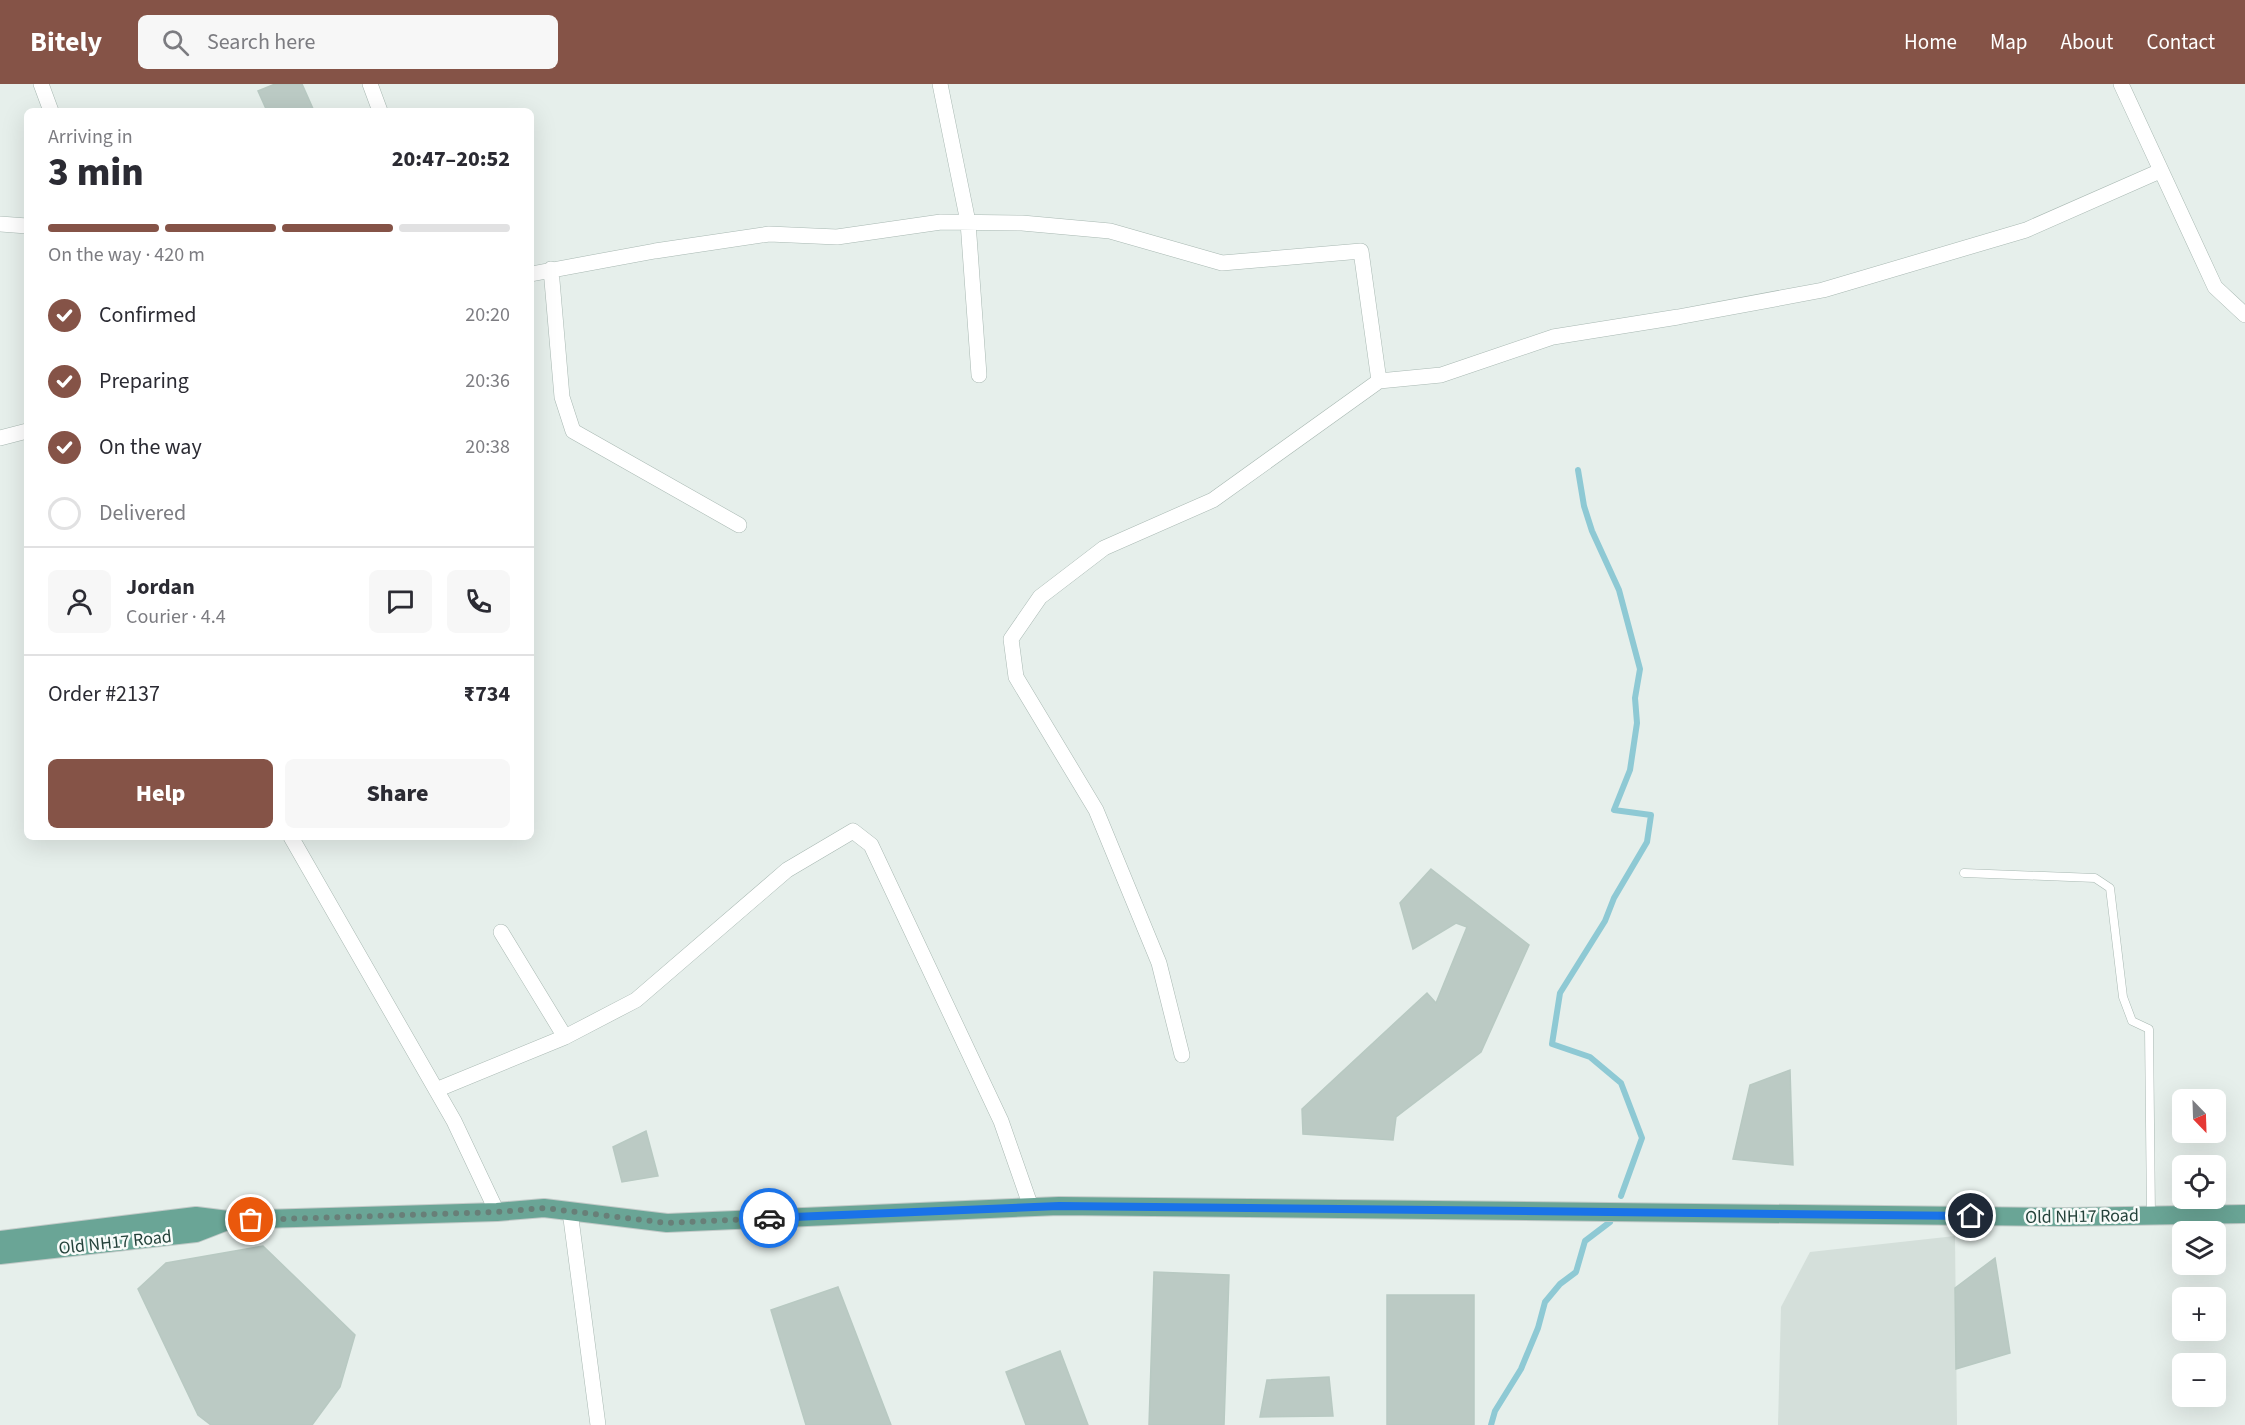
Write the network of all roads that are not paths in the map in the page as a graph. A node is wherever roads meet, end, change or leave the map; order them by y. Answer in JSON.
{"nodes":[{"id":1,"x":41,"y":84,"type":"edge"},
{"id":2,"x":370,"y":84,"type":"edge"},
{"id":3,"x":940,"y":84,"type":"edge"},
{"id":4,"x":2121,"y":84,"type":"edge"},
{"id":5,"x":50,"y":108,"type":"edge"},
{"id":6,"x":379,"y":108,"type":"edge"},
{"id":7,"x":2160,"y":171,"type":"junction"},
{"id":8,"x":968,"y":222,"type":"junction"},
{"id":9,"x":0,"y":224,"type":"edge"},
{"id":10,"x":24,"y":226,"type":"edge"},
{"id":11,"x":551,"y":269,"type":"junction"},
{"id":12,"x":534,"y":273,"type":"edge"},
{"id":13,"x":2245,"y":315,"type":"edge"},
{"id":14,"x":979,"y":375,"type":"dead end"},
{"id":15,"x":1379,"y":381,"type":"junction"},
{"id":16,"x":24,"y":431,"type":"edge"},
{"id":17,"x":0,"y":438,"type":"edge"},
{"id":18,"x":740,"y":525,"type":"dead end"},
{"id":19,"x":293,"y":840,"type":"edge"},
{"id":20,"x":1964,"y":873,"type":"dead end"},
{"id":21,"x":501,"y":932,"type":"dead end"},
{"id":22,"x":565,"y":1037,"type":"junction"},
{"id":23,"x":1182,"y":1055,"type":"dead end"},
{"id":24,"x":436,"y":1090,"type":"junction"},
{"id":25,"x":1031,"y":1207,"type":"junction"},
{"id":26,"x":570,"y":1211,"type":"junction"},
{"id":27,"x":497,"y":1212,"type":"junction"},
{"id":28,"x":2245,"y":1214,"type":"edge"},
{"id":29,"x":2151,"y":1216,"type":"junction"},
{"id":30,"x":228,"y":1220,"type":"junction"},
{"id":31,"x":0,"y":1240,"type":"edge"},
{"id":32,"x":0,"y":1255,"type":"edge"},
{"id":33,"x":598,"y":1425,"type":"edge"}],
"edges":[{"from":1,"to":5,"type":"street"},
{"from":2,"to":6,"type":"street"},
{"from":3,"to":8,"type":"street"},
{"from":4,"to":7,"type":"street"},
{"from":7,"to":13,"type":"street"},
{"from":7,"to":15,"type":"street"},
{"from":8,"to":11,"type":"street"},
{"from":8,"to":14,"type":"street"},
{"from":8,"to":15,"type":"street"},
{"from":9,"to":10,"type":"street"},
{"from":11,"to":12,"type":"street"},
{"from":11,"to":18,"type":"street"},
{"from":15,"to":23,"type":"street"},
{"from":16,"to":17,"type":"street"},
{"from":19,"to":24,"type":"street"},
{"from":20,"to":29,"type":"lane"},
{"from":21,"to":22,"type":"street"},
{"from":22,"to":24,"type":"street"},
{"from":22,"to":25,"type":"street"},
{"from":24,"to":27,"type":"street"},
{"from":25,"to":26,"type":"main road","name":"Old NH17 Road"},
{"from":25,"to":29,"type":"main road","name":"Old NH17 Road"},
{"from":26,"to":27,"type":"main road","name":"Old NH17 Road"},
{"from":26,"to":33,"type":"street"},
{"from":27,"to":30,"type":"main road","name":"Old NH17 Road"},
{"from":28,"to":29,"type":"main road","name":"Old NH17 Road"},
{"from":30,"to":31,"type":"main road","name":"Old NH17 Road"},
{"from":30,"to":32,"type":"main road","name":"Old NH17 Road"}]}
